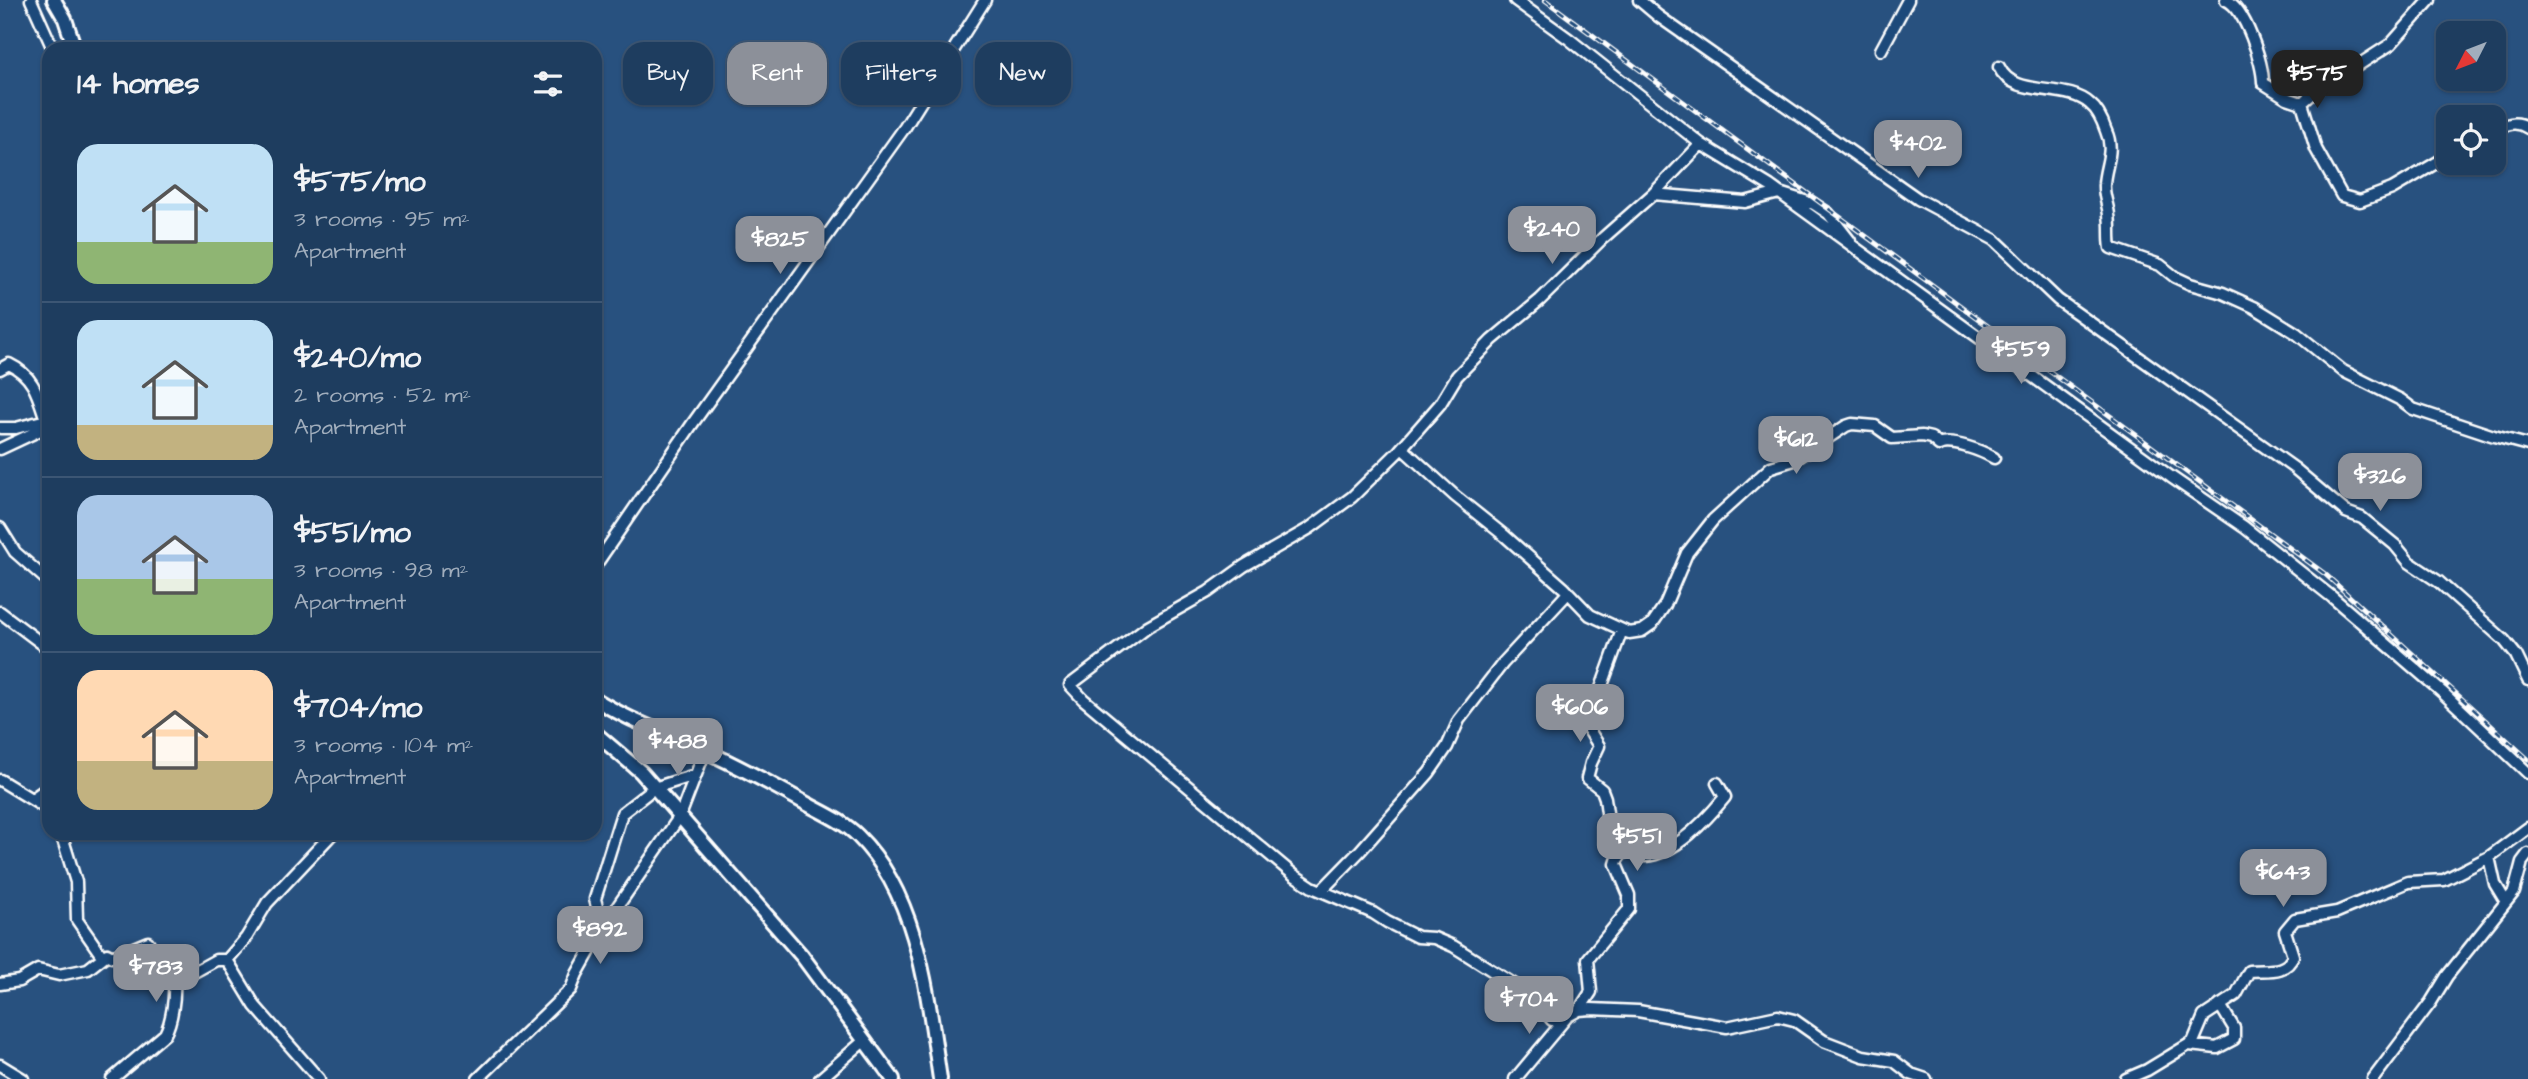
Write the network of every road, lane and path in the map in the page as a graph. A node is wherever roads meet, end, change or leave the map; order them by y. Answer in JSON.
{"nodes":[{"id":1,"x":31,"y":0,"type":"edge"},
{"id":2,"x":54,"y":0,"type":"edge"},
{"id":3,"x":985,"y":0,"type":"edge"},
{"id":4,"x":1515,"y":0,"type":"edge"},
{"id":5,"x":1639,"y":0,"type":"edge"},
{"id":6,"x":1909,"y":0,"type":"edge"},
{"id":7,"x":2226,"y":0,"type":"edge"},
{"id":8,"x":2430,"y":0,"type":"edge"},
{"id":9,"x":50,"y":42,"type":"edge"},
{"id":10,"x":73,"y":42,"type":"edge"},
{"id":11,"x":1881,"y":50,"type":"dead end"},
{"id":12,"x":1999,"y":67,"type":"dead end"},
{"id":13,"x":2302,"y":103,"type":"junction"},
{"id":14,"x":2506,"y":124,"type":"edge"},
{"id":15,"x":2528,"y":128,"type":"edge"},
{"id":16,"x":1701,"y":144,"type":"junction"},
{"id":17,"x":2436,"y":163,"type":"edge"},
{"id":18,"x":1779,"y":193,"type":"junction"},
{"id":19,"x":1653,"y":194,"type":"junction"},
{"id":20,"x":0,"y":369,"type":"edge"},
{"id":21,"x":42,"y":405,"type":"edge"},
{"id":22,"x":42,"y":423,"type":"edge"},
{"id":23,"x":42,"y":425,"type":"edge"},
{"id":24,"x":0,"y":428,"type":"edge"},
{"id":25,"x":2528,"y":445,"type":"edge"},
{"id":26,"x":1402,"y":448,"type":"junction"},
{"id":27,"x":0,"y":449,"type":"edge"},
{"id":28,"x":1993,"y":458,"type":"dead end"},
{"id":29,"x":0,"y":528,"type":"edge"},
{"id":30,"x":602,"y":556,"type":"edge"},
{"id":31,"x":42,"y":576,"type":"edge"},
{"id":32,"x":1568,"y":593,"type":"junction"},
{"id":33,"x":0,"y":612,"type":"edge"},
{"id":34,"x":1622,"y":630,"type":"junction"},
{"id":35,"x":42,"y":644,"type":"edge"},
{"id":36,"x":2528,"y":680,"type":"edge"},
{"id":37,"x":602,"y":704,"type":"edge"},
{"id":38,"x":602,"y":739,"type":"edge"},
{"id":39,"x":705,"y":751,"type":"junction"},
{"id":40,"x":2528,"y":773,"type":"edge"},
{"id":41,"x":695,"y":775,"type":"junction"},
{"id":42,"x":0,"y":780,"type":"edge"},
{"id":43,"x":1717,"y":783,"type":"dead end"},
{"id":44,"x":654,"y":788,"type":"junction"},
{"id":45,"x":42,"y":792,"type":"edge"},
{"id":46,"x":32,"y":799,"type":"junction"},
{"id":47,"x":42,"y":805,"type":"edge"},
{"id":48,"x":680,"y":816,"type":"junction"},
{"id":49,"x":2528,"y":828,"type":"edge"},
{"id":50,"x":63,"y":840,"type":"edge"},
{"id":51,"x":326,"y":840,"type":"edge"},
{"id":52,"x":1620,"y":854,"type":"junction"},
{"id":53,"x":2528,"y":854,"type":"edge"},
{"id":54,"x":2489,"y":858,"type":"junction"},
{"id":55,"x":1321,"y":891,"type":"junction"},
{"id":56,"x":2506,"y":902,"type":"junction"},
{"id":57,"x":604,"y":926,"type":"junction"},
{"id":58,"x":102,"y":956,"type":"junction"},
{"id":59,"x":228,"y":960,"type":"junction"},
{"id":60,"x":174,"y":983,"type":"junction"},
{"id":61,"x":0,"y":984,"type":"edge"},
{"id":62,"x":2220,"y":1004,"type":"junction"},
{"id":63,"x":1579,"y":1010,"type":"junction"},
{"id":64,"x":1569,"y":1014,"type":"junction"},
{"id":65,"x":865,"y":1040,"type":"junction"},
{"id":66,"x":2189,"y":1045,"type":"junction"},
{"id":67,"x":0,"y":1065,"type":"edge"},
{"id":68,"x":20,"y":1078,"type":"edge"},
{"id":69,"x":112,"y":1079,"type":"edge"},
{"id":70,"x":319,"y":1079,"type":"edge"},
{"id":71,"x":478,"y":1079,"type":"edge"},
{"id":72,"x":820,"y":1079,"type":"edge"},
{"id":73,"x":892,"y":1079,"type":"edge"},
{"id":74,"x":940,"y":1079,"type":"edge"},
{"id":75,"x":1516,"y":1079,"type":"edge"},
{"id":76,"x":1926,"y":1079,"type":"edge"},
{"id":77,"x":2126,"y":1079,"type":"edge"},
{"id":78,"x":2373,"y":1079,"type":"edge"}],
"edges":[{"from":1,"to":9,"type":"street"},
{"from":2,"to":10,"type":"street"},
{"from":3,"to":30,"type":"street"},
{"from":4,"to":16,"type":"street"},
{"from":5,"to":36,"type":"street"},
{"from":6,"to":11,"type":"street"},
{"from":7,"to":13,"type":"street"},
{"from":8,"to":13,"type":"street"},
{"from":12,"to":25,"type":"street"},
{"from":13,"to":17,"type":"street"},
{"from":14,"to":15,"type":"street"},
{"from":16,"to":18,"type":"street"},
{"from":16,"to":19,"type":"street"},
{"from":18,"to":19,"type":"street"},
{"from":18,"to":40,"type":"street"},
{"from":19,"to":26,"type":"street"},
{"from":20,"to":21,"type":"street"},
{"from":22,"to":24,"type":"street"},
{"from":23,"to":27,"type":"street"},
{"from":26,"to":32,"type":"street"},
{"from":26,"to":55,"type":"street"},
{"from":28,"to":34,"type":"street"},
{"from":29,"to":31,"type":"street"},
{"from":32,"to":34,"type":"street"},
{"from":32,"to":55,"type":"street"},
{"from":33,"to":35,"type":"street"},
{"from":34,"to":52,"type":"street"},
{"from":37,"to":39,"type":"street"},
{"from":38,"to":44,"type":"street"},
{"from":39,"to":41,"type":"street"},
{"from":39,"to":74,"type":"street"},
{"from":41,"to":44,"type":"street"},
{"from":41,"to":48,"type":"street"},
{"from":42,"to":46,"type":"street"},
{"from":43,"to":52,"type":"street"},
{"from":44,"to":48,"type":"street"},
{"from":44,"to":57,"type":"street"},
{"from":45,"to":46,"type":"street"},
{"from":46,"to":47,"type":"street"},
{"from":48,"to":57,"type":"street"},
{"from":48,"to":65,"type":"street"},
{"from":49,"to":54,"type":"street"},
{"from":50,"to":58,"type":"street"},
{"from":51,"to":59,"type":"street"},
{"from":52,"to":63,"type":"street"},
{"from":53,"to":56,"type":"street"},
{"from":54,"to":56,"type":"street"},
{"from":54,"to":62,"type":"street"},
{"from":55,"to":64,"type":"street"},
{"from":56,"to":78,"type":"street"},
{"from":57,"to":71,"type":"street"},
{"from":58,"to":60,"type":"street"},
{"from":58,"to":61,"type":"street"},
{"from":59,"to":60,"type":"street"},
{"from":59,"to":70,"type":"street"},
{"from":60,"to":69,"type":"street"},
{"from":62,"to":66,"type":"street"},
{"from":62,"to":66,"type":"street"},
{"from":63,"to":64,"type":"street"},
{"from":63,"to":76,"type":"street"},
{"from":64,"to":75,"type":"street"},
{"from":65,"to":72,"type":"street"},
{"from":65,"to":73,"type":"street"},
{"from":66,"to":77,"type":"street"},
{"from":67,"to":68,"type":"street"}]}
